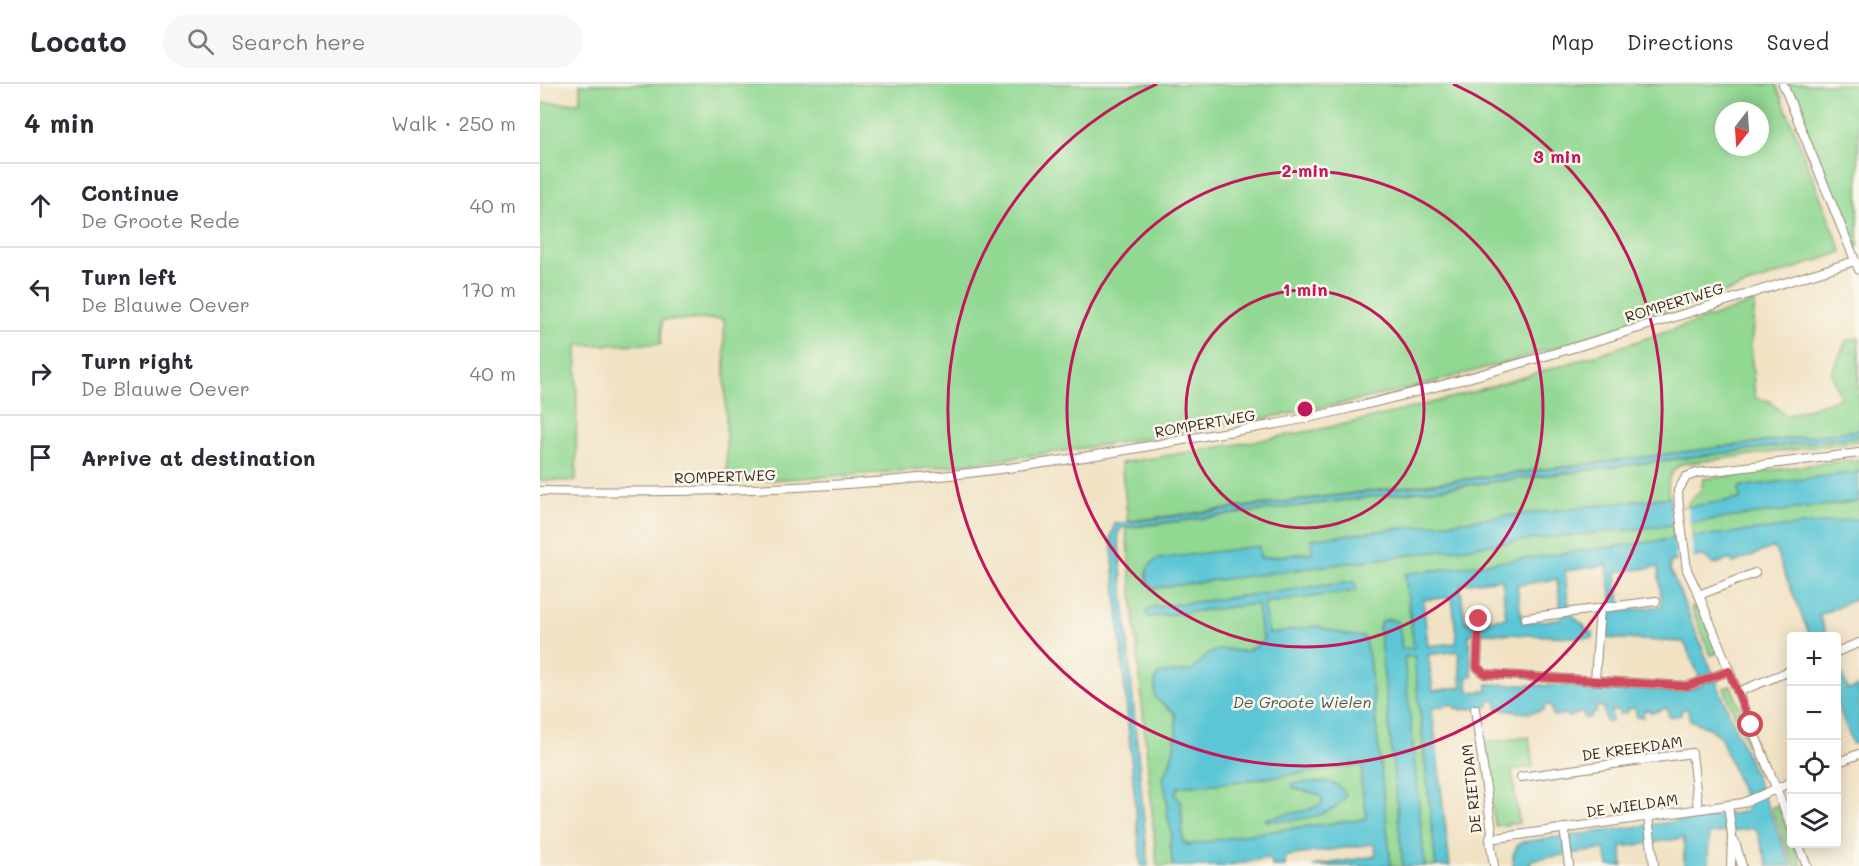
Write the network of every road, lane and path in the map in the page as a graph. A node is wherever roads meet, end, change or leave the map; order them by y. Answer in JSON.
{"nodes":[{"id":1,"x":1783,"y":84,"type":"edge"},
{"id":2,"x":1855,"y":261,"type":"junction"},
{"id":3,"x":1859,"y":270,"type":"edge"},
{"id":4,"x":1859,"y":453,"type":"edge"},
{"id":5,"x":540,"y":491,"type":"edge"},
{"id":6,"x":1755,"y":573,"type":"dead end"},
{"id":7,"x":1699,"y":596,"type":"junction"},
{"id":8,"x":1656,"y":601,"type":"dead end"},
{"id":9,"x":1604,"y":608,"type":"junction"},
{"id":10,"x":1526,"y":618,"type":"dead end"},
{"id":11,"x":1479,"y":619,"type":"dead end"},
{"id":12,"x":1859,"y":643,"type":"edge"},
{"id":13,"x":1841,"y":650,"type":"edge"},
{"id":14,"x":1729,"y":671,"type":"junction"},
{"id":15,"x":1481,"y":672,"type":"junction"},
{"id":16,"x":1787,"y":672,"type":"edge"},
{"id":17,"x":1476,"y":681,"type":"dead end"},
{"id":18,"x":1595,"y":681,"type":"junction"},
{"id":19,"x":1738,"y":692,"type":"junction"},
{"id":20,"x":1475,"y":709,"type":"dead end"},
{"id":21,"x":1857,"y":755,"type":"edge"},
{"id":22,"x":1841,"y":761,"type":"edge"},
{"id":23,"x":1521,"y":777,"type":"dead end"},
{"id":24,"x":1787,"y":784,"type":"edge"},
{"id":25,"x":1776,"y":788,"type":"junction"},
{"id":26,"x":1729,"y":807,"type":"junction"},
{"id":27,"x":1698,"y":809,"type":"junction"},
{"id":28,"x":1787,"y":817,"type":"edge"},
{"id":29,"x":1648,"y":819,"type":"junction"},
{"id":30,"x":1564,"y":831,"type":"junction"},
{"id":31,"x":1732,"y":835,"type":"junction"},
{"id":32,"x":1490,"y":839,"type":"junction"},
{"id":33,"x":1800,"y":848,"type":"edge"},
{"id":34,"x":1494,"y":866,"type":"edge"},
{"id":35,"x":1569,"y":866,"type":"edge"},
{"id":36,"x":1654,"y":866,"type":"edge"},
{"id":37,"x":1731,"y":866,"type":"edge"},
{"id":38,"x":1742,"y":866,"type":"edge"},
{"id":39,"x":1807,"y":866,"type":"edge"}],
"edges":[{"from":1,"to":2,"type":"street"},
{"from":2,"to":3,"type":"street"},
{"from":2,"to":5,"type":"street","name":"ROMPERTWEG"},
{"from":4,"to":7,"type":"street"},
{"from":6,"to":7,"type":"street"},
{"from":7,"to":14,"type":"street"},
{"from":8,"to":9,"type":"street"},
{"from":9,"to":10,"type":"street"},
{"from":9,"to":18,"type":"street"},
{"from":11,"to":15,"type":"street"},
{"from":12,"to":13,"type":"street"},
{"from":14,"to":18,"type":"street"},
{"from":14,"to":19,"type":"street"},
{"from":15,"to":17,"type":"street"},
{"from":15,"to":18,"type":"street"},
{"from":16,"to":19,"type":"street"},
{"from":19,"to":25,"type":"street"},
{"from":20,"to":32,"type":"street","name":"DE RIETDAM"},
{"from":21,"to":22,"type":"street"},
{"from":23,"to":27,"type":"street","name":"DE KREEKDAM"},
{"from":24,"to":25,"type":"street","name":"DE WIELDAM"},
{"from":25,"to":26,"type":"street","name":"DE WIELDAM"},
{"from":25,"to":28,"type":"street"},
{"from":26,"to":27,"type":"street","name":"DE WIELDAM"},
{"from":26,"to":31,"type":"street"},
{"from":27,"to":29,"type":"street","name":"DE WIELDAM"},
{"from":29,"to":30,"type":"street","name":"DE WIELDAM"},
{"from":29,"to":36,"type":"street"},
{"from":30,"to":32,"type":"street","name":"DE WIELDAM"},
{"from":30,"to":35,"type":"street"},
{"from":31,"to":37,"type":"street"},
{"from":31,"to":38,"type":"street"},
{"from":32,"to":34,"type":"street","name":"DE RIETDAM"},
{"from":33,"to":39,"type":"street"}]}
